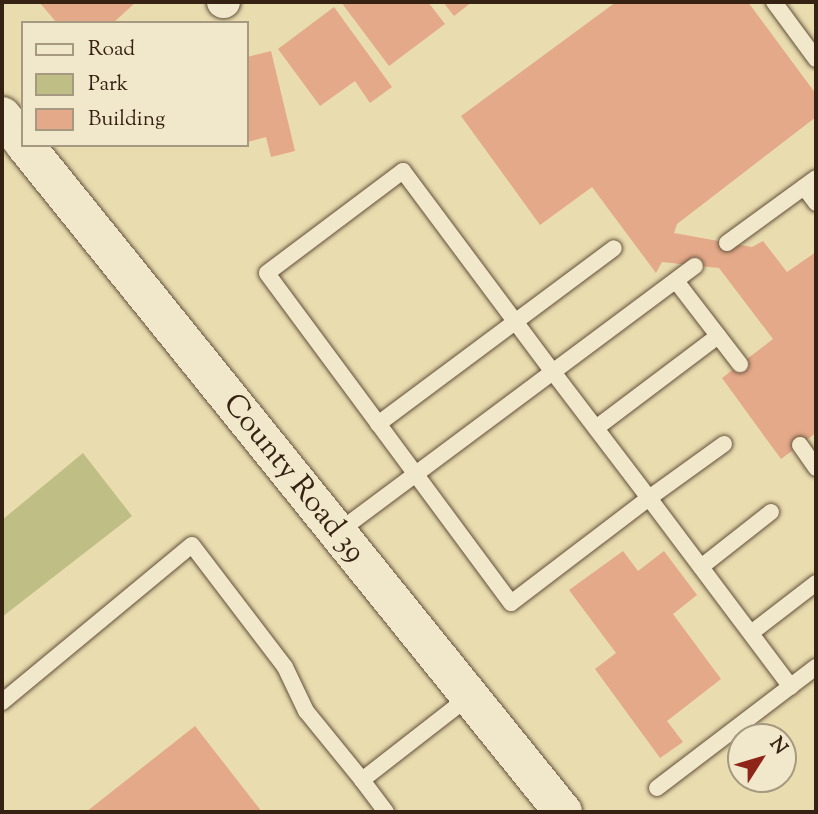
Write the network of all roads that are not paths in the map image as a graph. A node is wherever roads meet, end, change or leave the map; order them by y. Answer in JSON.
{"nodes":[{"id":1,"x":774,"y":2,"type":"edge"},
{"id":2,"x":816,"y":59,"type":"edge"},
{"id":3,"x":2,"y":116,"type":"edge"},
{"id":4,"x":21,"y":140,"type":"edge"},
{"id":5,"x":26,"y":147,"type":"edge"},
{"id":6,"x":810,"y":182,"type":"edge"},
{"id":7,"x":816,"y":203,"type":"edge"},
{"id":8,"x":727,"y":243,"type":"dead end"},
{"id":9,"x":614,"y":247,"type":"dead end"},
{"id":10,"x":695,"y":266,"type":"dead end"},
{"id":11,"x":676,"y":281,"type":"junction"},
{"id":12,"x":515,"y":320,"type":"junction"},
{"id":13,"x":718,"y":336,"type":"junction"},
{"id":14,"x":740,"y":364,"type":"dead end"},
{"id":15,"x":553,"y":372,"type":"junction"},
{"id":16,"x":378,"y":424,"type":"junction"},
{"id":17,"x":596,"y":428,"type":"junction"},
{"id":18,"x":724,"y":444,"type":"dead end"},
{"id":19,"x":800,"y":445,"type":"dead end"},
{"id":20,"x":816,"y":468,"type":"edge"},
{"id":21,"x":416,"y":474,"type":"junction"},
{"id":22,"x":649,"y":498,"type":"junction"},
{"id":23,"x":771,"y":512,"type":"dead end"},
{"id":24,"x":336,"y":533,"type":"junction"},
{"id":25,"x":701,"y":567,"type":"junction"},
{"id":26,"x":816,"y":583,"type":"edge"},
{"id":27,"x":751,"y":633,"type":"junction"},
{"id":28,"x":816,"y":667,"type":"edge"},
{"id":29,"x":791,"y":687,"type":"junction"},
{"id":30,"x":470,"y":696,"type":"junction"},
{"id":31,"x":2,"y":702,"type":"edge"},
{"id":32,"x":362,"y":780,"type":"junction"},
{"id":33,"x":657,"y":788,"type":"dead end"},
{"id":34,"x":386,"y":812,"type":"edge"},
{"id":35,"x":563,"y":812,"type":"edge"}],
"edges":[{"from":1,"to":2,"type":"lane"},
{"from":3,"to":4,"type":"street","name":"County Road 39"},
{"from":5,"to":24,"type":"street","name":"County Road 39"},
{"from":6,"to":7,"type":"lane"},
{"from":6,"to":8,"type":"lane"},
{"from":9,"to":12,"type":"lane"},
{"from":10,"to":11,"type":"lane"},
{"from":11,"to":13,"type":"lane"},
{"from":11,"to":15,"type":"lane"},
{"from":12,"to":15,"type":"lane"},
{"from":12,"to":16,"type":"lane"},
{"from":12,"to":16,"type":"lane"},
{"from":13,"to":14,"type":"lane"},
{"from":13,"to":17,"type":"lane"},
{"from":15,"to":17,"type":"lane"},
{"from":15,"to":21,"type":"lane"},
{"from":16,"to":21,"type":"lane"},
{"from":17,"to":22,"type":"lane"},
{"from":18,"to":22,"type":"lane"},
{"from":19,"to":20,"type":"lane"},
{"from":21,"to":22,"type":"lane"},
{"from":21,"to":24,"type":"lane"},
{"from":22,"to":25,"type":"lane"},
{"from":23,"to":25,"type":"lane"},
{"from":24,"to":30,"type":"street","name":"County Road 39"},
{"from":25,"to":27,"type":"lane"},
{"from":26,"to":27,"type":"lane"},
{"from":27,"to":29,"type":"lane"},
{"from":28,"to":29,"type":"lane"},
{"from":29,"to":33,"type":"lane"},
{"from":30,"to":32,"type":"lane"},
{"from":30,"to":35,"type":"street","name":"County Road 39"},
{"from":31,"to":32,"type":"lane"},
{"from":32,"to":34,"type":"lane"}]}
